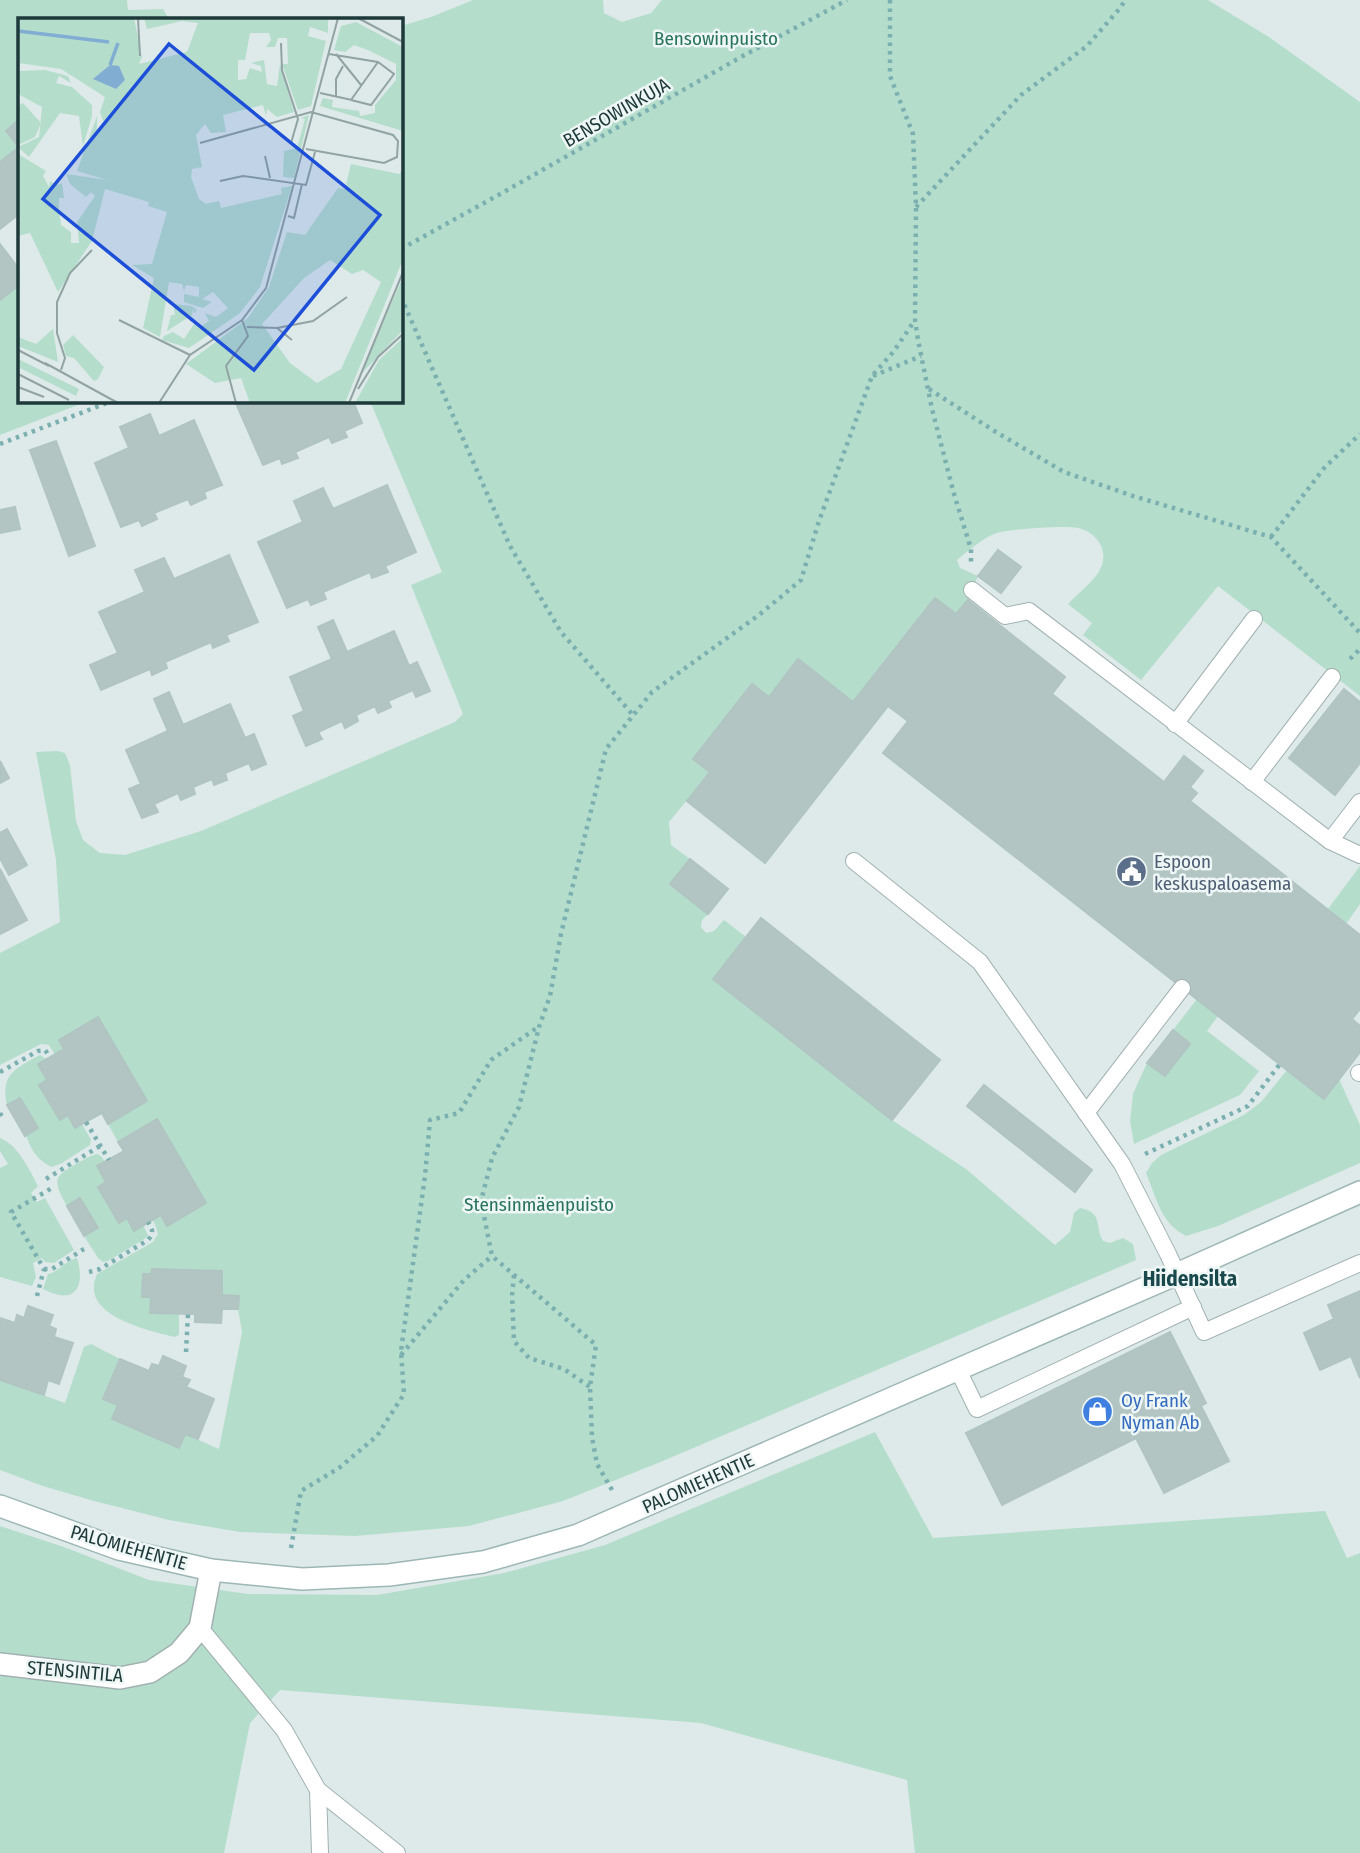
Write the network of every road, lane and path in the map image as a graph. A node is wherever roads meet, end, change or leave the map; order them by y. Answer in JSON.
{"nodes":[{"id":1,"x":847,"y":0,"type":"edge"},
{"id":2,"x":890,"y":0,"type":"edge"},
{"id":3,"x":1125,"y":0,"type":"edge"},
{"id":4,"x":916,"y":207,"type":"junction"},
{"id":5,"x":402,"y":248,"type":"edge"},
{"id":6,"x":402,"y":299,"type":"edge"},
{"id":7,"x":915,"y":320,"type":"junction"},
{"id":8,"x":921,"y":356,"type":"junction"},
{"id":9,"x":872,"y":376,"type":"junction"},
{"id":10,"x":928,"y":388,"type":"junction"},
{"id":11,"x":109,"y":402,"type":"edge"},
{"id":12,"x":1360,"y":434,"type":"edge"},
{"id":13,"x":0,"y":444,"type":"edge"},
{"id":14,"x":1271,"y":537,"type":"junction"},
{"id":15,"x":972,"y":590,"type":"joint"},
{"id":16,"x":1254,"y":619,"type":"dead end"},
{"id":17,"x":1360,"y":633,"type":"edge"},
{"id":18,"x":1332,"y":677,"type":"dead end"},
{"id":19,"x":634,"y":715,"type":"junction"},
{"id":20,"x":1175,"y":724,"type":"junction"},
{"id":21,"x":1252,"y":782,"type":"junction"},
{"id":22,"x":1360,"y":802,"type":"edge"},
{"id":23,"x":1330,"y":841,"type":"junction"},
{"id":24,"x":1360,"y":855,"type":"edge"},
{"id":25,"x":853,"y":861,"type":"dead end"},
{"id":26,"x":1182,"y":988,"type":"dead end"},
{"id":27,"x":539,"y":1027,"type":"junction"},
{"id":28,"x":50,"y":1057,"type":"dead end"},
{"id":29,"x":1280,"y":1064,"type":"dead end"},
{"id":30,"x":0,"y":1072,"type":"edge"},
{"id":31,"x":1086,"y":1113,"type":"junction"},
{"id":32,"x":86,"y":1122,"type":"dead end"},
{"id":33,"x":100,"y":1146,"type":"junction"},
{"id":34,"x":109,"y":1160,"type":"dead end"},
{"id":35,"x":1122,"y":1164,"type":"junction"},
{"id":36,"x":46,"y":1179,"type":"dead end"},
{"id":37,"x":52,"y":1188,"type":"dead end"},
{"id":38,"x":1360,"y":1192,"type":"edge"},
{"id":39,"x":148,"y":1222,"type":"dead end"},
{"id":40,"x":84,"y":1249,"type":"dead end"},
{"id":41,"x":492,"y":1256,"type":"junction"},
{"id":42,"x":1360,"y":1262,"type":"edge"},
{"id":43,"x":44,"y":1269,"type":"junction"},
{"id":44,"x":89,"y":1272,"type":"dead end"},
{"id":45,"x":514,"y":1274,"type":"junction"},
{"id":46,"x":1177,"y":1274,"type":"junction"},
{"id":47,"x":37,"y":1296,"type":"dead end"},
{"id":48,"x":1193,"y":1307,"type":"junction"},
{"id":49,"x":188,"y":1314,"type":"dead end"},
{"id":50,"x":186,"y":1352,"type":"dead end"},
{"id":51,"x":401,"y":1355,"type":"junction"},
{"id":52,"x":958,"y":1370,"type":"junction"},
{"id":53,"x":590,"y":1387,"type":"junction"},
{"id":54,"x":613,"y":1492,"type":"dead end"},
{"id":55,"x":0,"y":1506,"type":"edge"},
{"id":56,"x":291,"y":1548,"type":"dead end"},
{"id":57,"x":211,"y":1570,"type":"junction"},
{"id":58,"x":200,"y":1629,"type":"junction"},
{"id":59,"x":0,"y":1664,"type":"edge"},
{"id":60,"x":318,"y":1790,"type":"junction"},
{"id":61,"x":320,"y":1853,"type":"edge"},
{"id":62,"x":397,"y":1853,"type":"edge"}],
"edges":[{"from":1,"to":5,"type":"path","name":"BENSOWINKUJA"},
{"from":2,"to":4,"type":"path"},
{"from":3,"to":4,"type":"path"},
{"from":4,"to":7,"type":"path"},
{"from":6,"to":19,"type":"path"},
{"from":7,"to":8,"type":"path"},
{"from":7,"to":9,"type":"path"},
{"from":8,"to":9,"type":"path"},
{"from":8,"to":10,"type":"path"},
{"from":9,"to":19,"type":"path"},
{"from":10,"to":14,"type":"path"},
{"from":10,"to":15,"type":"path"},
{"from":11,"to":13,"type":"path"},
{"from":12,"to":14,"type":"path"},
{"from":14,"to":17,"type":"path"},
{"from":15,"to":20,"type":"lane"},
{"from":16,"to":20,"type":"lane"},
{"from":18,"to":21,"type":"lane"},
{"from":19,"to":27,"type":"path"},
{"from":20,"to":21,"type":"lane"},
{"from":21,"to":23,"type":"lane"},
{"from":22,"to":23,"type":"lane"},
{"from":23,"to":24,"type":"lane"},
{"from":25,"to":31,"type":"lane"},
{"from":26,"to":31,"type":"lane"},
{"from":27,"to":41,"type":"path"},
{"from":27,"to":51,"type":"path"},
{"from":28,"to":30,"type":"path"},
{"from":29,"to":35,"type":"path"},
{"from":31,"to":35,"type":"lane"},
{"from":32,"to":33,"type":"path"},
{"from":33,"to":34,"type":"path"},
{"from":33,"to":36,"type":"path"},
{"from":35,"to":46,"type":"lane"},
{"from":37,"to":43,"type":"path"},
{"from":38,"to":46,"type":"street","name":"PALOMIEHENTIE"},
{"from":39,"to":44,"type":"path"},
{"from":40,"to":43,"type":"path"},
{"from":41,"to":45,"type":"path"},
{"from":41,"to":51,"type":"path"},
{"from":42,"to":48,"type":"lane"},
{"from":43,"to":47,"type":"path"},
{"from":45,"to":53,"type":"path"},
{"from":45,"to":53,"type":"path"},
{"from":46,"to":48,"type":"lane"},
{"from":46,"to":52,"type":"street","name":"PALOMIEHENTIE"},
{"from":48,"to":52,"type":"lane"},
{"from":49,"to":50,"type":"path"},
{"from":51,"to":56,"type":"path"},
{"from":52,"to":57,"type":"street","name":"PALOMIEHENTIE"},
{"from":53,"to":54,"type":"path"},
{"from":55,"to":57,"type":"street","name":"PALOMIEHENTIE"},
{"from":57,"to":58,"type":"street"},
{"from":58,"to":59,"type":"street","name":"STENSINTILA"},
{"from":58,"to":60,"type":"lane"},
{"from":60,"to":61,"type":"lane"},
{"from":60,"to":62,"type":"lane"}]}
